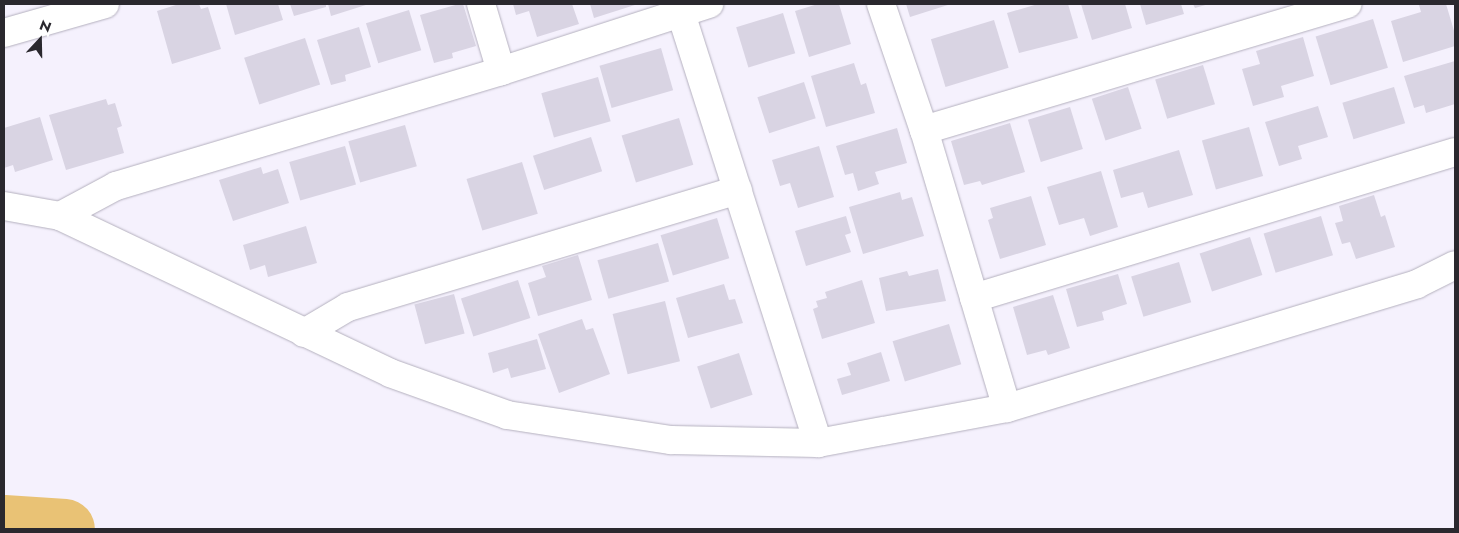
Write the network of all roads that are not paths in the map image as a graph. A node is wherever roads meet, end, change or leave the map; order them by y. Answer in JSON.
{"nodes":[{"id":1,"x":105,"y":4,"type":"edge"},
{"id":2,"x":481,"y":4,"type":"edge"},
{"id":3,"x":709,"y":4,"type":"edge"},
{"id":4,"x":881,"y":4,"type":"edge"},
{"id":5,"x":1348,"y":4,"type":"edge"},
{"id":6,"x":680,"y":8,"type":"edge"},
{"id":7,"x":4,"y":33,"type":"edge"},
{"id":8,"x":501,"y":71,"type":"junction"},
{"id":9,"x":924,"y":130,"type":"junction"},
{"id":10,"x":1455,"y":152,"type":"edge"},
{"id":11,"x":738,"y":190,"type":"junction"},
{"id":12,"x":4,"y":206,"type":"edge"},
{"id":13,"x":60,"y":216,"type":"junction"},
{"id":14,"x":1455,"y":265,"type":"edge"},
{"id":15,"x":974,"y":298,"type":"junction"},
{"id":16,"x":304,"y":333,"type":"junction"},
{"id":17,"x":1007,"y":408,"type":"junction"},
{"id":18,"x":818,"y":443,"type":"junction"}],
"edges":[{"from":1,"to":7,"type":"street"},
{"from":2,"to":8,"type":"street"},
{"from":3,"to":6,"type":"street"},
{"from":4,"to":9,"type":"street"},
{"from":5,"to":9,"type":"street"},
{"from":6,"to":8,"type":"street"},
{"from":6,"to":11,"type":"street"},
{"from":8,"to":13,"type":"street"},
{"from":9,"to":15,"type":"street"},
{"from":10,"to":15,"type":"street"},
{"from":11,"to":16,"type":"street"},
{"from":11,"to":18,"type":"street"},
{"from":12,"to":13,"type":"street"},
{"from":13,"to":16,"type":"street"},
{"from":14,"to":17,"type":"street"},
{"from":15,"to":17,"type":"street"},
{"from":16,"to":18,"type":"street"},
{"from":17,"to":18,"type":"street"}]}
